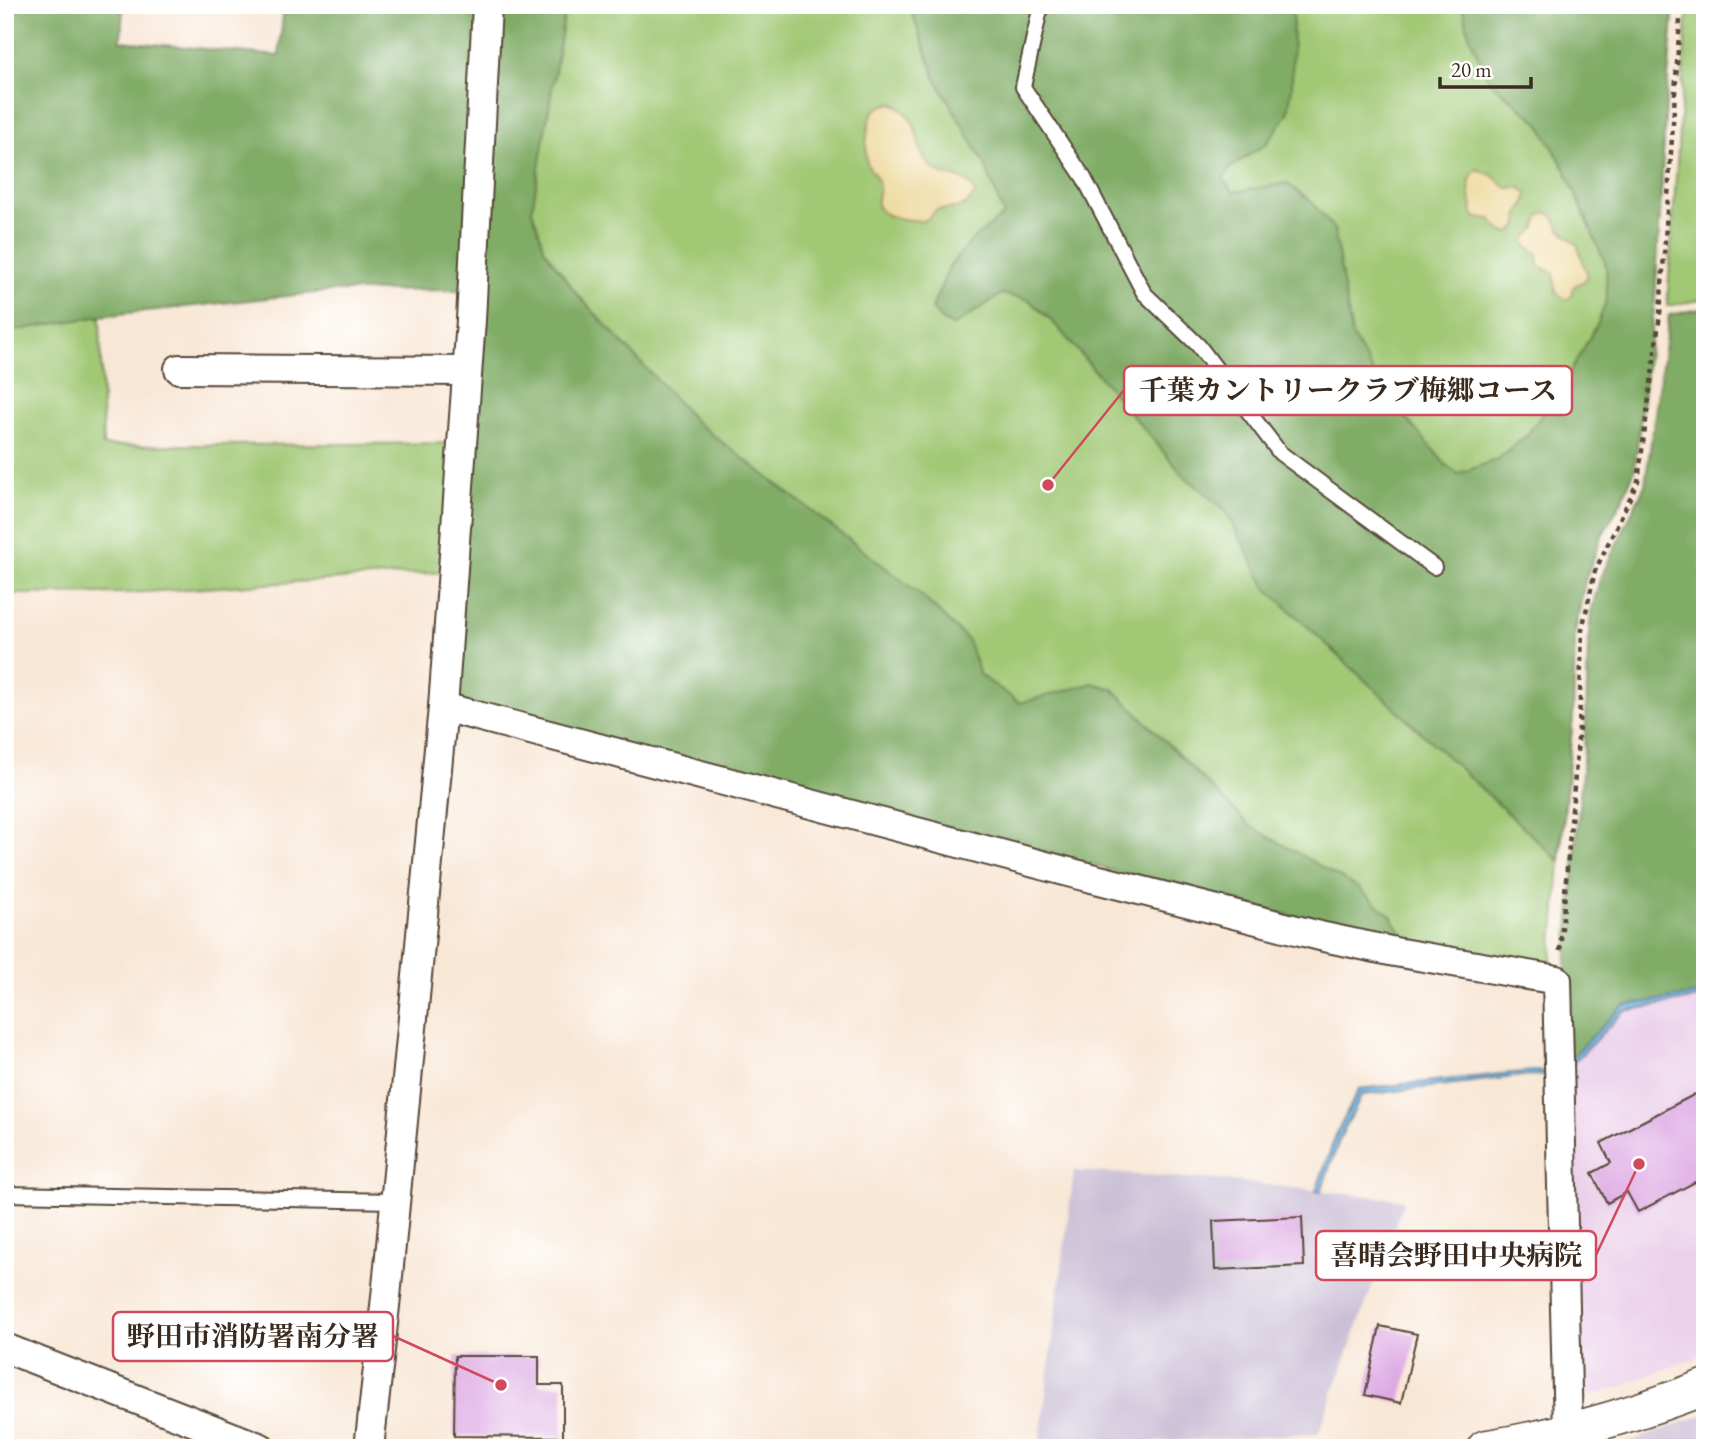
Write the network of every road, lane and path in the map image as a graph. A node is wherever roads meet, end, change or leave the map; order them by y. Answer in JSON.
{"nodes":[{"id":1,"x":487,"y":5,"type":"edge"},
{"id":2,"x":1041,"y":5,"type":"edge"},
{"id":3,"x":1681,"y":5,"type":"edge"},
{"id":4,"x":180,"y":369,"type":"dead end"},
{"id":5,"x":467,"y":371,"type":"junction"},
{"id":6,"x":1434,"y":567,"type":"dead end"},
{"id":7,"x":443,"y":707,"type":"junction"},
{"id":8,"x":1558,"y":980,"type":"junction"},
{"id":9,"x":5,"y":1194,"type":"edge"},
{"id":10,"x":396,"y":1201,"type":"junction"},
{"id":11,"x":5,"y":1348,"type":"edge"},
{"id":12,"x":1705,"y":1387,"type":"edge"},
{"id":13,"x":1568,"y":1431,"type":"junction"},
{"id":14,"x":1528,"y":1444,"type":"edge"},
{"id":15,"x":261,"y":1448,"type":"edge"},
{"id":16,"x":369,"y":1448,"type":"edge"},
{"id":17,"x":1485,"y":1448,"type":"edge"}],
"edges":[{"from":1,"to":5,"type":"street"},
{"from":2,"to":6,"type":"lane"},
{"from":3,"to":8,"type":"path"},
{"from":4,"to":5,"type":"street"},
{"from":5,"to":7,"type":"street"},
{"from":7,"to":8,"type":"street"},
{"from":7,"to":10,"type":"street"},
{"from":8,"to":13,"type":"street"},
{"from":9,"to":10,"type":"lane"},
{"from":10,"to":16,"type":"street"},
{"from":11,"to":15,"type":"street"},
{"from":12,"to":13,"type":"street"},
{"from":13,"to":14,"type":"street"},
{"from":14,"to":17,"type":"street"}]}
